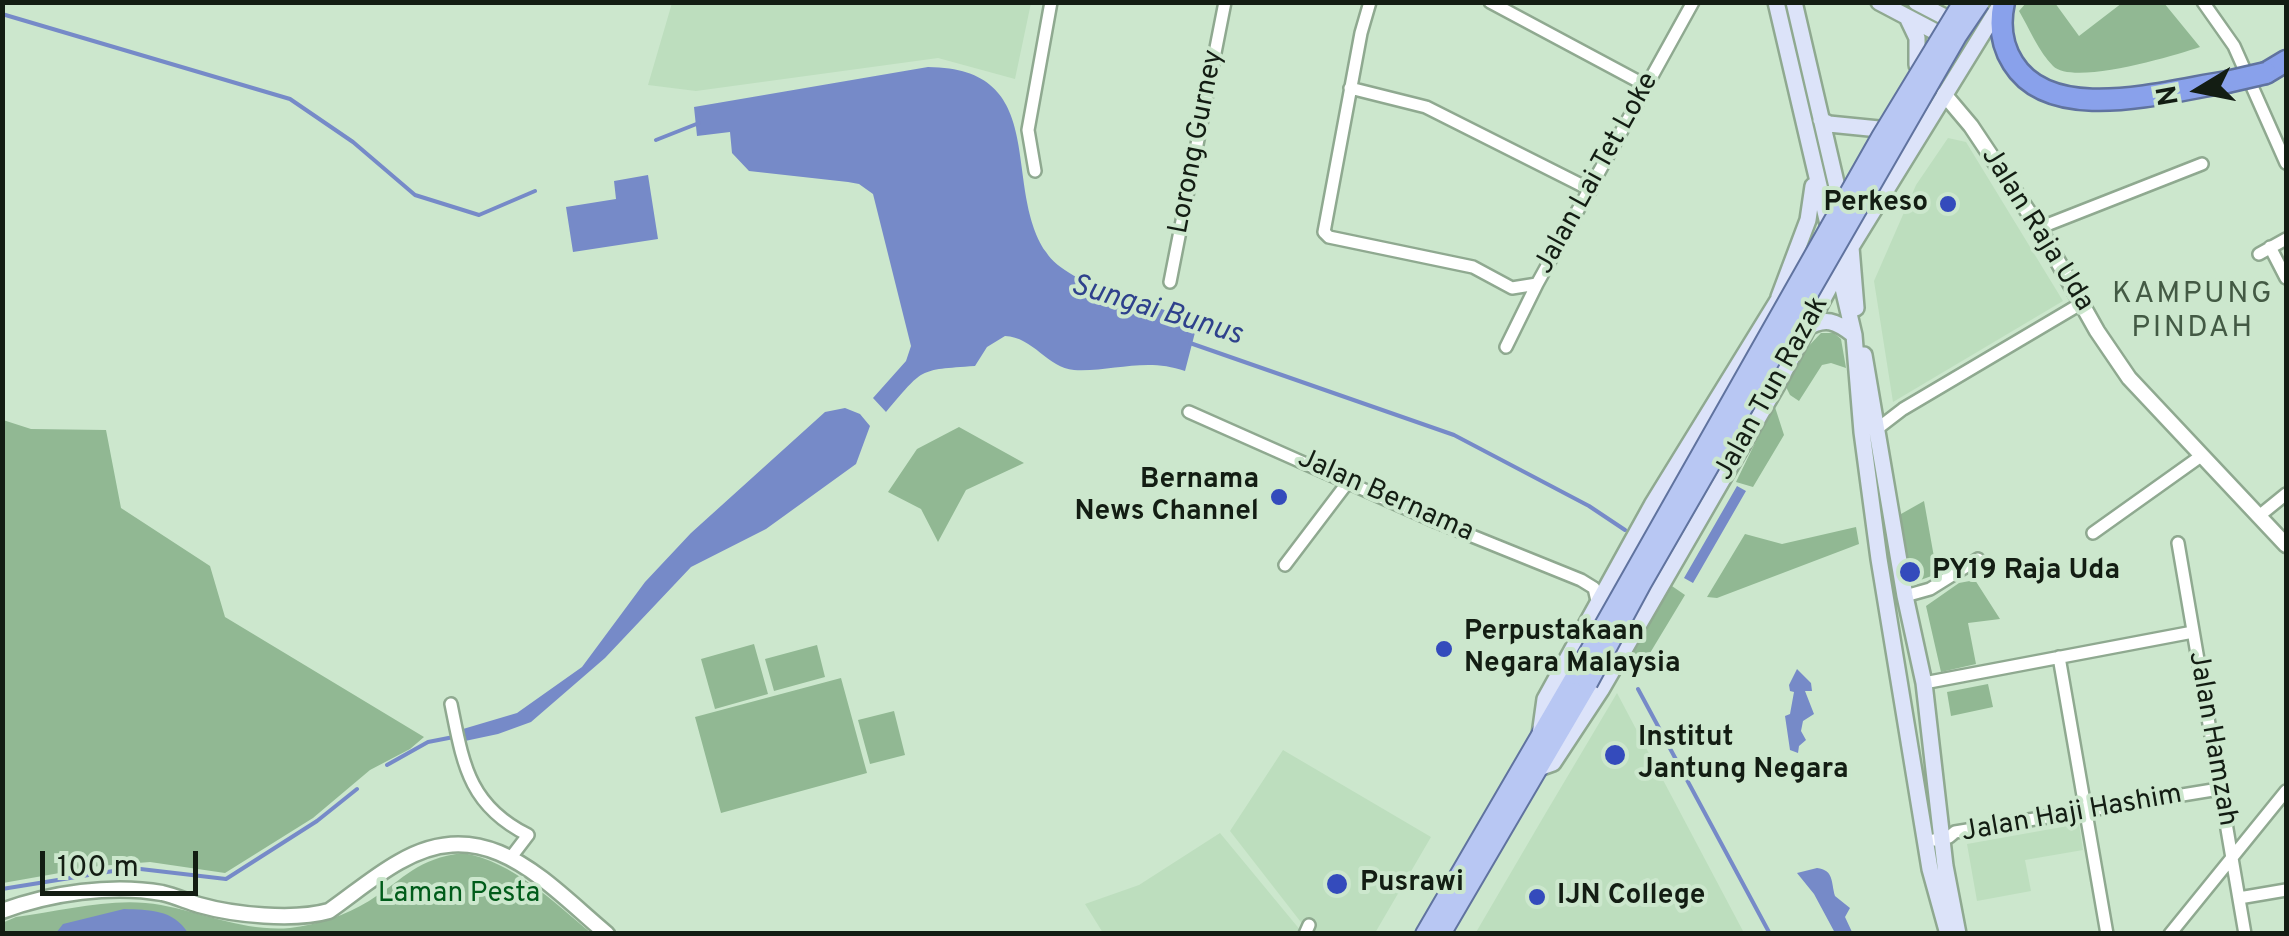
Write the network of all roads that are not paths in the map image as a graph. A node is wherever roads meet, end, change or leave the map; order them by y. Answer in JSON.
{"nodes":[{"id":1,"x":1051,"y":2,"type":"edge"},
{"id":2,"x":1225,"y":2,"type":"edge"},
{"id":3,"x":1370,"y":2,"type":"edge"},
{"id":4,"x":1490,"y":2,"type":"edge"},
{"id":5,"x":1693,"y":2,"type":"edge"},
{"id":6,"x":1776,"y":2,"type":"edge"},
{"id":7,"x":1879,"y":2,"type":"edge"},
{"id":8,"x":1960,"y":2,"type":"edge"},
{"id":9,"x":1980,"y":2,"type":"edge"},
{"id":10,"x":2003,"y":2,"type":"edge"},
{"id":11,"x":2202,"y":2,"type":"edge"},
{"id":12,"x":1798,"y":7,"type":"edge"},
{"id":13,"x":1912,"y":10,"type":"edge"},
{"id":14,"x":1946,"y":18,"type":"junction"},
{"id":15,"x":1937,"y":33,"type":"junction"},
{"id":16,"x":1980,"y":36,"type":"junction"},
{"id":17,"x":1970,"y":50,"type":"junction"},
{"id":18,"x":2286,"y":61,"type":"edge"},
{"id":19,"x":1917,"y":65,"type":"junction"},
{"id":20,"x":1648,"y":86,"type":"junction"},
{"id":21,"x":1350,"y":88,"type":"junction"},
{"id":22,"x":1944,"y":94,"type":"junction"},
{"id":23,"x":1821,"y":120,"type":"junction"},
{"id":24,"x":1880,"y":129,"type":"junction"},
{"id":25,"x":2286,"y":163,"type":"edge"},
{"id":26,"x":2202,"y":164,"type":"dead end"},
{"id":27,"x":1813,"y":169,"type":"junction"},
{"id":28,"x":1035,"y":171,"type":"dead end"},
{"id":29,"x":1591,"y":190,"type":"junction"},
{"id":30,"x":1839,"y":198,"type":"junction"},
{"id":31,"x":1827,"y":221,"type":"junction"},
{"id":32,"x":2039,"y":228,"type":"junction"},
{"id":33,"x":2286,"y":239,"type":"edge"},
{"id":34,"x":1851,"y":247,"type":"junction"},
{"id":35,"x":1839,"y":268,"type":"junction"},
{"id":36,"x":2286,"y":278,"type":"edge"},
{"id":37,"x":1170,"y":282,"type":"dead end"},
{"id":38,"x":1537,"y":284,"type":"junction"},
{"id":39,"x":1778,"y":301,"type":"junction"},
{"id":40,"x":2082,"y":303,"type":"junction"},
{"id":41,"x":1805,"y":329,"type":"junction"},
{"id":42,"x":1854,"y":335,"type":"junction"},
{"id":43,"x":1506,"y":348,"type":"dead end"},
{"id":44,"x":1734,"y":374,"type":"junction"},
{"id":45,"x":1765,"y":405,"type":"junction"},
{"id":46,"x":1872,"y":405,"type":"junction"},
{"id":47,"x":1903,"y":409,"type":"junction"},
{"id":48,"x":1189,"y":412,"type":"dead end"},
{"id":49,"x":1869,"y":431,"type":"junction"},
{"id":50,"x":2201,"y":456,"type":"junction"},
{"id":51,"x":1348,"y":482,"type":"junction"},
{"id":52,"x":2286,"y":494,"type":"edge"},
{"id":53,"x":2259,"y":516,"type":"junction"},
{"id":54,"x":2093,"y":533,"type":"dead end"},
{"id":55,"x":2178,"y":543,"type":"dead end"},
{"id":56,"x":2286,"y":544,"type":"edge"},
{"id":57,"x":1978,"y":559,"type":"dead end"},
{"id":58,"x":1285,"y":566,"type":"dead end"},
{"id":59,"x":1581,"y":580,"type":"junction"},
{"id":60,"x":1612,"y":580,"type":"junction"},
{"id":61,"x":1904,"y":596,"type":"junction"},
{"id":62,"x":1598,"y":605,"type":"junction"},
{"id":63,"x":2192,"y":632,"type":"junction"},
{"id":64,"x":2058,"y":658,"type":"junction"},
{"id":65,"x":1582,"y":679,"type":"junction"},
{"id":66,"x":1924,"y":683,"type":"junction"},
{"id":67,"x":451,"y":704,"type":"dead end"},
{"id":68,"x":1540,"y":737,"type":"junction"},
{"id":69,"x":1538,"y":768,"type":"junction"},
{"id":70,"x":2219,"y":789,"type":"junction"},
{"id":71,"x":2286,"y":791,"type":"edge"},
{"id":72,"x":2086,"y":811,"type":"junction"},
{"id":73,"x":1937,"y":834,"type":"junction"},
{"id":74,"x":512,"y":856,"type":"junction"},
{"id":75,"x":2231,"y":858,"type":"junction"},
{"id":76,"x":2286,"y":890,"type":"edge"},
{"id":77,"x":2239,"y":898,"type":"junction"},
{"id":78,"x":2,"y":910,"type":"edge"},
{"id":79,"x":607,"y":934,"type":"edge"},
{"id":80,"x":1426,"y":934,"type":"edge"},
{"id":81,"x":1441,"y":934,"type":"edge"},
{"id":82,"x":1948,"y":934,"type":"edge"},
{"id":83,"x":1958,"y":934,"type":"edge"},
{"id":84,"x":2107,"y":934,"type":"edge"},
{"id":85,"x":2170,"y":934,"type":"edge"},
{"id":86,"x":2246,"y":934,"type":"edge"}],
"edges":[{"from":1,"to":28,"type":"street"},
{"from":2,"to":37,"type":"street","name":"Lorong Gurney"},
{"from":3,"to":21,"type":"street"},
{"from":4,"to":20,"type":"street"},
{"from":5,"to":20,"type":"street","name":"Jalan Lai Tet Loke"},
{"from":6,"to":27,"type":"main road"},
{"from":7,"to":13,"type":"main road"},
{"from":8,"to":14,"type":"main road","name":"Jalan Tun Razak"},
{"from":8,"to":65,"type":"main road","name":"Jalan Tun Razak","bridge":true},
{"from":9,"to":65,"type":"main road","name":"Jalan Tun Razak","bridge":true},
{"from":10,"to":16,"type":"main road","name":"Jalan Tun Razak"},
{"from":10,"to":18,"type":"highway","bridge":true},
{"from":11,"to":25,"type":"street"},
{"from":12,"to":23,"type":"main road"},
{"from":13,"to":14,"type":"main road"},
{"from":13,"to":15,"type":"main road"},
{"from":13,"to":19,"type":"main road"},
{"from":14,"to":15,"type":"main road","name":"Jalan Tun Razak"},
{"from":14,"to":16,"type":"main road"},
{"from":15,"to":17,"type":"main road"},
{"from":15,"to":19,"type":"main road","name":"Jalan Tun Razak"},
{"from":16,"to":17,"type":"main road","name":"Jalan Tun Razak"},
{"from":17,"to":22,"type":"main road","name":"Jalan Tun Razak"},
{"from":19,"to":24,"type":"main road","name":"Jalan Tun Razak"},
{"from":20,"to":29,"type":"street","name":"Jalan Lai Tet Loke"},
{"from":21,"to":29,"type":"street"},
{"from":21,"to":38,"type":"street"},
{"from":22,"to":32,"type":"street","name":"Jalan Raja Uda"},
{"from":22,"to":34,"type":"main road","name":"Jalan Tun Razak"},
{"from":23,"to":24,"type":"main road"},
{"from":23,"to":30,"type":"main road"},
{"from":24,"to":30,"type":"main road","name":"Jalan Tun Razak"},
{"from":26,"to":32,"type":"street"},
{"from":27,"to":31,"type":"main road"},
{"from":27,"to":39,"type":"main road"},
{"from":29,"to":38,"type":"street","name":"Jalan Lai Tet Loke"},
{"from":30,"to":31,"type":"main road","name":"Jalan Tun Razak"},
{"from":30,"to":34,"type":"main road"},
{"from":31,"to":35,"type":"main road"},
{"from":31,"to":39,"type":"main road","name":"Jalan Tun Razak"},
{"from":32,"to":40,"type":"street","name":"Jalan Raja Uda"},
{"from":33,"to":36,"type":"street"},
{"from":34,"to":35,"type":"main road","name":"Jalan Tun Razak"},
{"from":34,"to":46,"type":"main road"},
{"from":35,"to":41,"type":"main road","name":"Jalan Tun Razak"},
{"from":35,"to":42,"type":"main road"},
{"from":38,"to":43,"type":"street","name":"Jalan Lai Tet Loke"},
{"from":39,"to":44,"type":"main road","name":"Jalan Tun Razak"},
{"from":40,"to":47,"type":"street"},
{"from":40,"to":50,"type":"street","name":"Jalan Raja Uda"},
{"from":41,"to":42,"type":"main road"},
{"from":41,"to":45,"type":"main road","name":"Jalan Tun Razak"},
{"from":42,"to":49,"type":"main road"},
{"from":44,"to":45,"type":"main road"},
{"from":44,"to":60,"type":"main road","name":"Jalan Tun Razak"},
{"from":45,"to":69,"type":"main road","name":"Jalan Tun Razak"},
{"from":46,"to":47,"type":"street"},
{"from":46,"to":49,"type":"main road"},
{"from":47,"to":49,"type":"street"},
{"from":48,"to":51,"type":"street","name":"Jalan Bernama"},
{"from":49,"to":61,"type":"main road"},
{"from":49,"to":73,"type":"main road"},
{"from":50,"to":53,"type":"street","name":"Jalan Raja Uda"},
{"from":50,"to":54,"type":"street"},
{"from":51,"to":58,"type":"street"},
{"from":51,"to":59,"type":"street","name":"Jalan Bernama"},
{"from":52,"to":53,"type":"street"},
{"from":53,"to":56,"type":"street","name":"Jalan Raja Uda"},
{"from":55,"to":63,"type":"street","name":"Jalan Hamzah"},
{"from":57,"to":61,"type":"street"},
{"from":59,"to":60,"type":"street","name":"Jalan Bernama"},
{"from":59,"to":62,"type":"street"},
{"from":60,"to":62,"type":"main road","name":"Jalan Tun Razak"},
{"from":61,"to":66,"type":"main road"},
{"from":62,"to":68,"type":"main road","name":"Jalan Tun Razak"},
{"from":63,"to":64,"type":"street"},
{"from":63,"to":70,"type":"street","name":"Jalan Hamzah"},
{"from":64,"to":66,"type":"street"},
{"from":64,"to":72,"type":"street"},
{"from":65,"to":68,"type":"main road","name":"Jalan Tun Razak"},
{"from":65,"to":69,"type":"main road","name":"Jalan Tun Razak"},
{"from":66,"to":73,"type":"main road"},
{"from":67,"to":74,"type":"street"},
{"from":68,"to":80,"type":"main road","name":"Jalan Tun Razak"},
{"from":69,"to":81,"type":"main road","name":"Jalan Tun Razak"},
{"from":70,"to":72,"type":"street","name":"Jalan Haji Hashim"},
{"from":70,"to":75,"type":"street","name":"Jalan Hamzah"},
{"from":71,"to":75,"type":"street"},
{"from":72,"to":73,"type":"street","name":"Jalan Haji Hashim"},
{"from":72,"to":84,"type":"street"},
{"from":73,"to":82,"type":"main road"},
{"from":73,"to":83,"type":"main road"},
{"from":74,"to":78,"type":"street"},
{"from":74,"to":79,"type":"street"},
{"from":75,"to":77,"type":"street","name":"Jalan Hamzah"},
{"from":75,"to":85,"type":"street"},
{"from":76,"to":77,"type":"street"},
{"from":77,"to":86,"type":"street","name":"Jalan Hamzah"}]}
